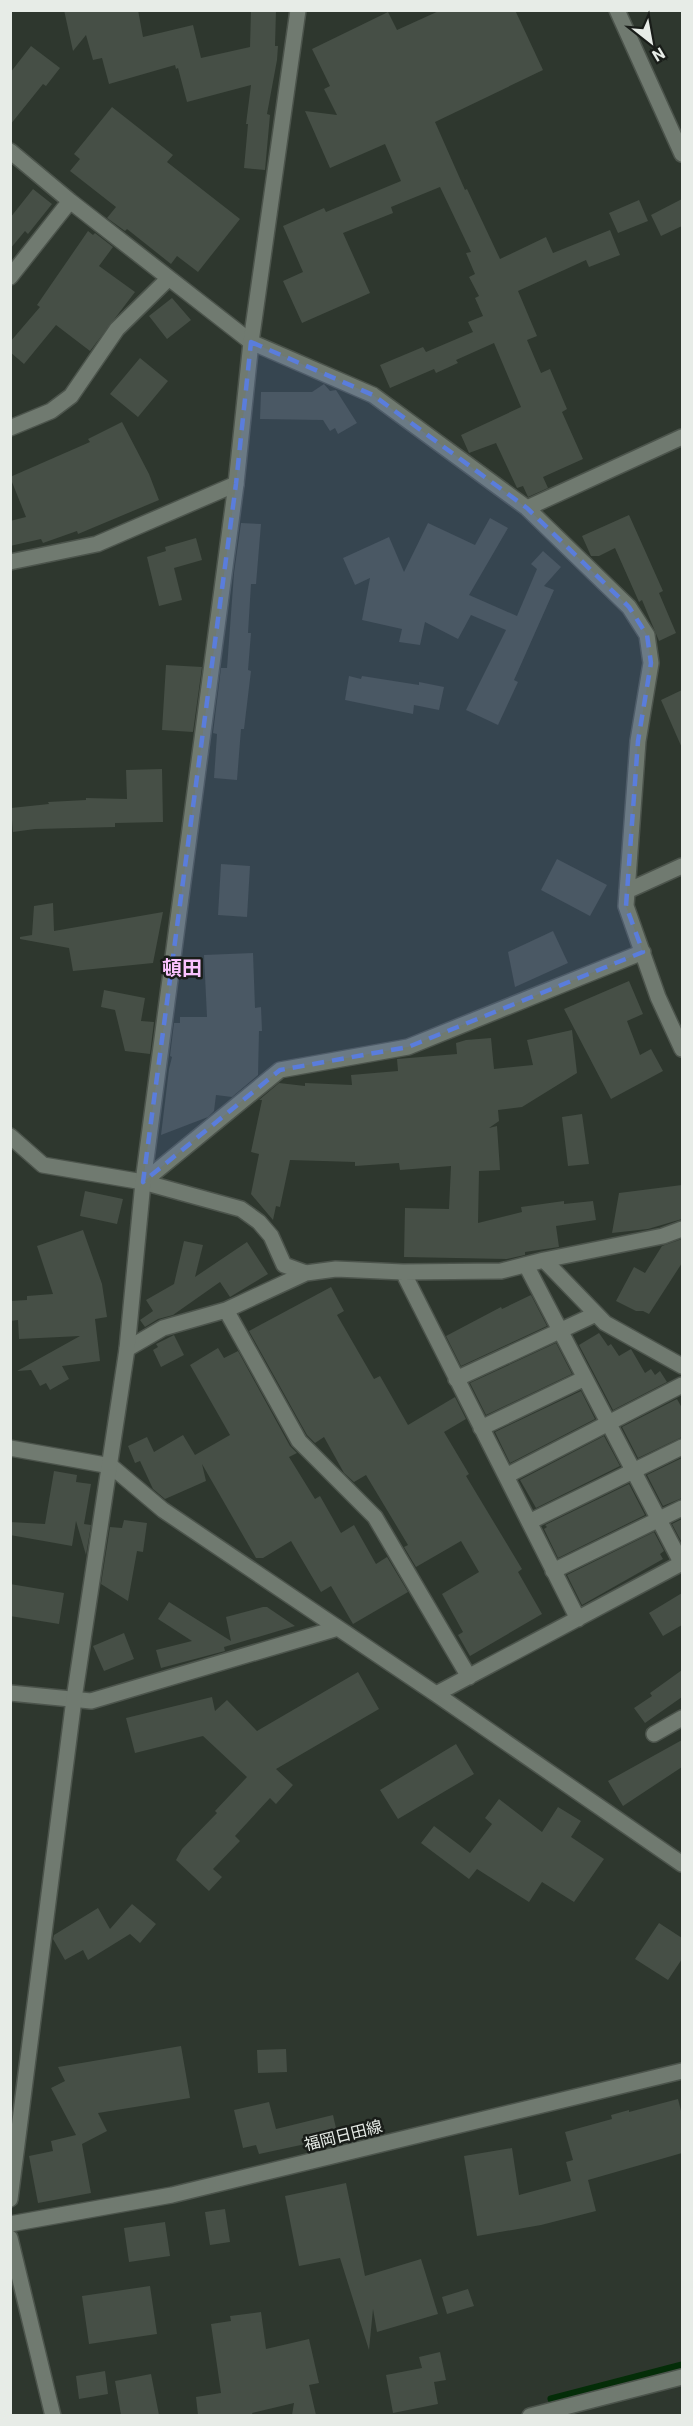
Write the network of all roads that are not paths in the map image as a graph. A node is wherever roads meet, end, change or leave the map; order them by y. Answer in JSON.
{"nodes":[{"id":1,"x":298,"y":10,"type":"edge"},
{"id":2,"x":617,"y":10,"type":"edge"},
{"id":3,"x":10,"y":151,"type":"edge"},
{"id":4,"x":682,"y":154,"type":"edge"},
{"id":5,"x":70,"y":201,"type":"junction"},
{"id":6,"x":10,"y":277,"type":"edge"},
{"id":7,"x":169,"y":278,"type":"junction"},
{"id":8,"x":251,"y":342,"type":"junction"},
{"id":9,"x":10,"y":428,"type":"edge"},
{"id":10,"x":682,"y":437,"type":"edge"},
{"id":11,"x":236,"y":484,"type":"junction"},
{"id":12,"x":527,"y":508,"type":"junction"},
{"id":13,"x":10,"y":562,"type":"edge"},
{"id":14,"x":682,"y":866,"type":"edge"},
{"id":15,"x":627,"y":891,"type":"junction"},
{"id":16,"x":642,"y":952,"type":"junction"},
{"id":17,"x":682,"y":1048,"type":"edge"},
{"id":18,"x":10,"y":1136,"type":"edge"},
{"id":19,"x":143,"y":1182,"type":"junction"},
{"id":20,"x":682,"y":1229,"type":"edge"},
{"id":21,"x":544,"y":1260,"type":"junction"},
{"id":22,"x":526,"y":1265,"type":"junction"},
{"id":23,"x":402,"y":1272,"type":"junction"},
{"id":24,"x":306,"y":1273,"type":"junction"},
{"id":25,"x":226,"y":1310,"type":"junction"},
{"id":26,"x":596,"y":1314,"type":"junction"},
{"id":27,"x":560,"y":1331,"type":"junction"},
{"id":28,"x":127,"y":1349,"type":"junction"},
{"id":29,"x":682,"y":1366,"type":"edge"},
{"id":30,"x":585,"y":1378,"type":"junction"},
{"id":31,"x":456,"y":1379,"type":"junction"},
{"id":32,"x":682,"y":1385,"type":"edge"},
{"id":33,"x":609,"y":1424,"type":"junction"},
{"id":34,"x":481,"y":1428,"type":"junction"},
{"id":35,"x":682,"y":1447,"type":"edge"},
{"id":36,"x":10,"y":1448,"type":"edge"},
{"id":37,"x":111,"y":1466,"type":"junction"},
{"id":38,"x":634,"y":1471,"type":"junction"},
{"id":39,"x":506,"y":1476,"type":"junction"},
{"id":40,"x":682,"y":1508,"type":"edge"},
{"id":41,"x":659,"y":1520,"type":"junction"},
{"id":42,"x":529,"y":1522,"type":"junction"},
{"id":43,"x":682,"y":1564,"type":"edge"},
{"id":44,"x":553,"y":1571,"type":"junction"},
{"id":45,"x":578,"y":1619,"type":"junction"},
{"id":46,"x":338,"y":1628,"type":"junction"},
{"id":47,"x":469,"y":1677,"type":"junction"},
{"id":48,"x":10,"y":1693,"type":"edge"},
{"id":49,"x":436,"y":1694,"type":"junction"},
{"id":50,"x":74,"y":1698,"type":"junction"},
{"id":51,"x":682,"y":1718,"type":"edge"},
{"id":52,"x":654,"y":1734,"type":"dead end"},
{"id":53,"x":682,"y":1864,"type":"edge"},
{"id":54,"x":682,"y":2071,"type":"edge"},
{"id":55,"x":10,"y":2199,"type":"edge"},
{"id":56,"x":10,"y":2224,"type":"edge"},
{"id":57,"x":10,"y":2238,"type":"edge"},
{"id":58,"x":682,"y":2377,"type":"edge"},
{"id":59,"x":53,"y":2415,"type":"edge"},
{"id":60,"x":530,"y":2415,"type":"edge"}],
"edges":[{"from":1,"to":8,"type":"street"},
{"from":2,"to":4,"type":"street"},
{"from":3,"to":5,"type":"street"},
{"from":5,"to":6,"type":"street"},
{"from":5,"to":7,"type":"street"},
{"from":7,"to":8,"type":"street"},
{"from":7,"to":9,"type":"street"},
{"from":8,"to":11,"type":"street"},
{"from":8,"to":12,"type":"street"},
{"from":10,"to":12,"type":"street"},
{"from":11,"to":13,"type":"street"},
{"from":11,"to":19,"type":"street"},
{"from":12,"to":15,"type":"street"},
{"from":14,"to":15,"type":"street"},
{"from":15,"to":16,"type":"street"},
{"from":16,"to":17,"type":"street"},
{"from":16,"to":19,"type":"street"},
{"from":18,"to":19,"type":"street"},
{"from":19,"to":24,"type":"street"},
{"from":19,"to":28,"type":"street"},
{"from":20,"to":21,"type":"street"},
{"from":21,"to":22,"type":"street"},
{"from":21,"to":26,"type":"street"},
{"from":22,"to":23,"type":"street"},
{"from":22,"to":27,"type":"street"},
{"from":23,"to":24,"type":"street"},
{"from":23,"to":31,"type":"street"},
{"from":24,"to":25,"type":"street"},
{"from":25,"to":28,"type":"street"},
{"from":25,"to":47,"type":"street"},
{"from":26,"to":27,"type":"street"},
{"from":26,"to":29,"type":"street"},
{"from":27,"to":30,"type":"street"},
{"from":27,"to":31,"type":"street"},
{"from":28,"to":37,"type":"street"},
{"from":30,"to":33,"type":"street"},
{"from":30,"to":34,"type":"street"},
{"from":31,"to":34,"type":"street"},
{"from":32,"to":33,"type":"street"},
{"from":33,"to":38,"type":"street"},
{"from":33,"to":39,"type":"street"},
{"from":34,"to":39,"type":"street"},
{"from":35,"to":38,"type":"street"},
{"from":36,"to":37,"type":"street"},
{"from":37,"to":46,"type":"street"},
{"from":37,"to":50,"type":"street"},
{"from":38,"to":41,"type":"street"},
{"from":38,"to":42,"type":"street"},
{"from":39,"to":42,"type":"street"},
{"from":40,"to":41,"type":"street"},
{"from":41,"to":43,"type":"street"},
{"from":41,"to":44,"type":"street"},
{"from":42,"to":44,"type":"street"},
{"from":43,"to":45,"type":"street"},
{"from":44,"to":45,"type":"street"},
{"from":45,"to":47,"type":"street"},
{"from":46,"to":49,"type":"street"},
{"from":46,"to":50,"type":"street"},
{"from":47,"to":49,"type":"street"},
{"from":48,"to":50,"type":"street"},
{"from":49,"to":53,"type":"street"},
{"from":50,"to":55,"type":"street"},
{"from":51,"to":52,"type":"street"},
{"from":54,"to":56,"type":"street","name":"福岡日田線"},
{"from":57,"to":59,"type":"street"},
{"from":58,"to":60,"type":"street"}]}
